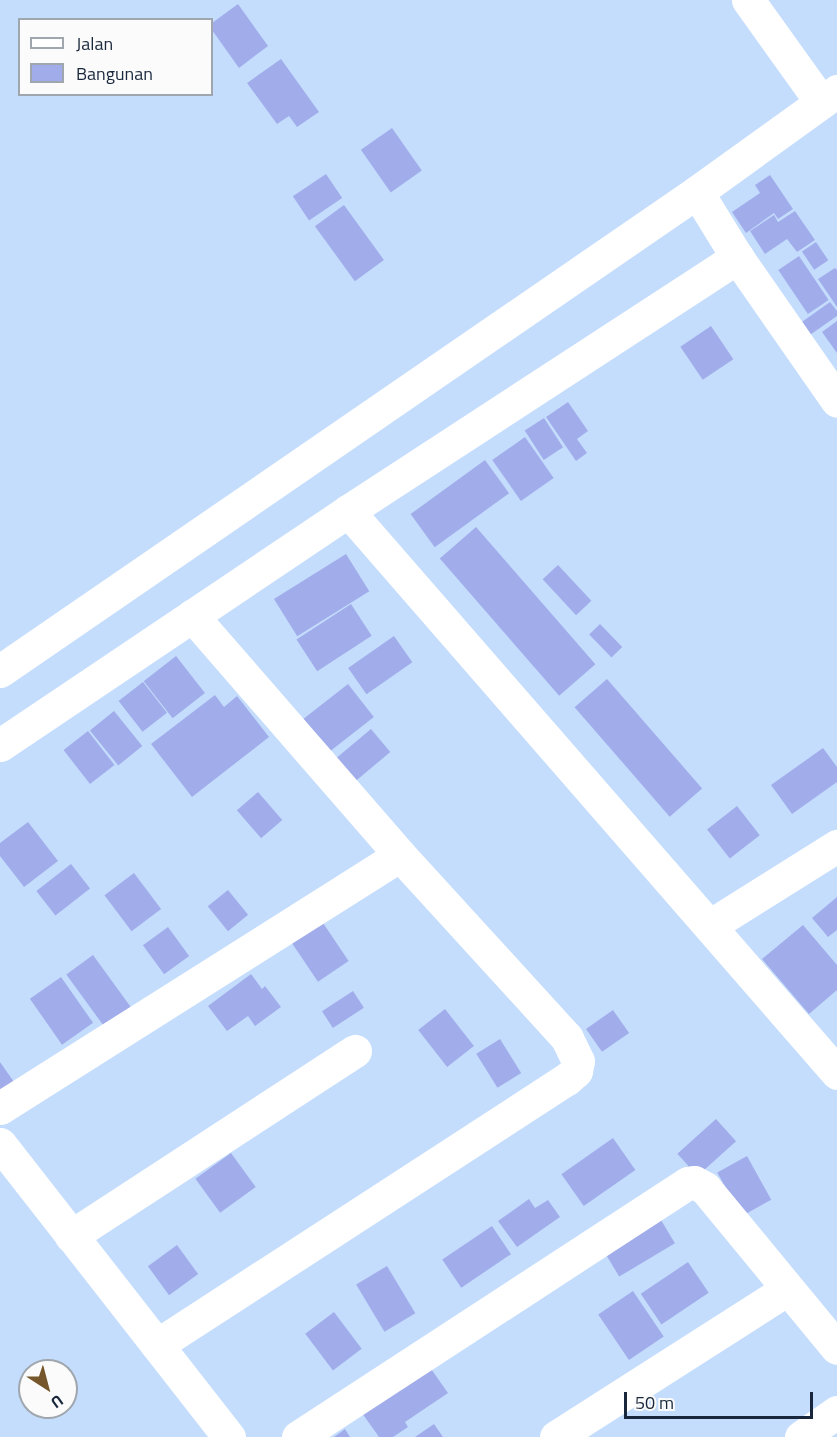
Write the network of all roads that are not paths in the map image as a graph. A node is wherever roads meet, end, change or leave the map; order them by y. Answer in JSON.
{"nodes":[{"id":1,"x":748,"y":0,"type":"edge"},
{"id":2,"x":831,"y":100,"type":"edge"},
{"id":3,"x":697,"y":192,"type":"junction"},
{"id":4,"x":737,"y":257,"type":"junction"},
{"id":5,"x":837,"y":401,"type":"edge"},
{"id":6,"x":348,"y":511,"type":"junction"},
{"id":7,"x":192,"y":616,"type":"junction"},
{"id":8,"x":0,"y":671,"type":"edge"},
{"id":9,"x":0,"y":745,"type":"edge"},
{"id":10,"x":837,"y":846,"type":"edge"},
{"id":11,"x":400,"y":855,"type":"junction"},
{"id":12,"x":711,"y":925,"type":"junction"},
{"id":13,"x":355,"y":1051,"type":"dead end"},
{"id":14,"x":837,"y":1073,"type":"edge"},
{"id":15,"x":0,"y":1108,"type":"edge"},
{"id":16,"x":0,"y":1144,"type":"edge"},
{"id":17,"x":71,"y":1236,"type":"junction"},
{"id":18,"x":787,"y":1289,"type":"junction"},
{"id":19,"x":157,"y":1345,"type":"junction"},
{"id":20,"x":837,"y":1348,"type":"edge"},
{"id":21,"x":837,"y":1412,"type":"edge"},
{"id":22,"x":229,"y":1437,"type":"edge"},
{"id":23,"x":298,"y":1437,"type":"edge"},
{"id":24,"x":556,"y":1437,"type":"edge"},
{"id":25,"x":801,"y":1437,"type":"edge"}],
"edges":[{"from":1,"to":2,"type":"street"},
{"from":2,"to":3,"type":"street"},
{"from":3,"to":4,"type":"street"},
{"from":3,"to":8,"type":"street"},
{"from":4,"to":5,"type":"street"},
{"from":4,"to":6,"type":"street"},
{"from":6,"to":7,"type":"street"},
{"from":6,"to":12,"type":"street"},
{"from":7,"to":9,"type":"street"},
{"from":7,"to":11,"type":"street"},
{"from":10,"to":12,"type":"street"},
{"from":11,"to":15,"type":"street"},
{"from":11,"to":19,"type":"street"},
{"from":12,"to":14,"type":"street"},
{"from":13,"to":17,"type":"street"},
{"from":16,"to":17,"type":"street"},
{"from":17,"to":19,"type":"street"},
{"from":18,"to":20,"type":"street"},
{"from":18,"to":23,"type":"street"},
{"from":18,"to":24,"type":"street"},
{"from":19,"to":22,"type":"street"},
{"from":21,"to":25,"type":"street"}]}
